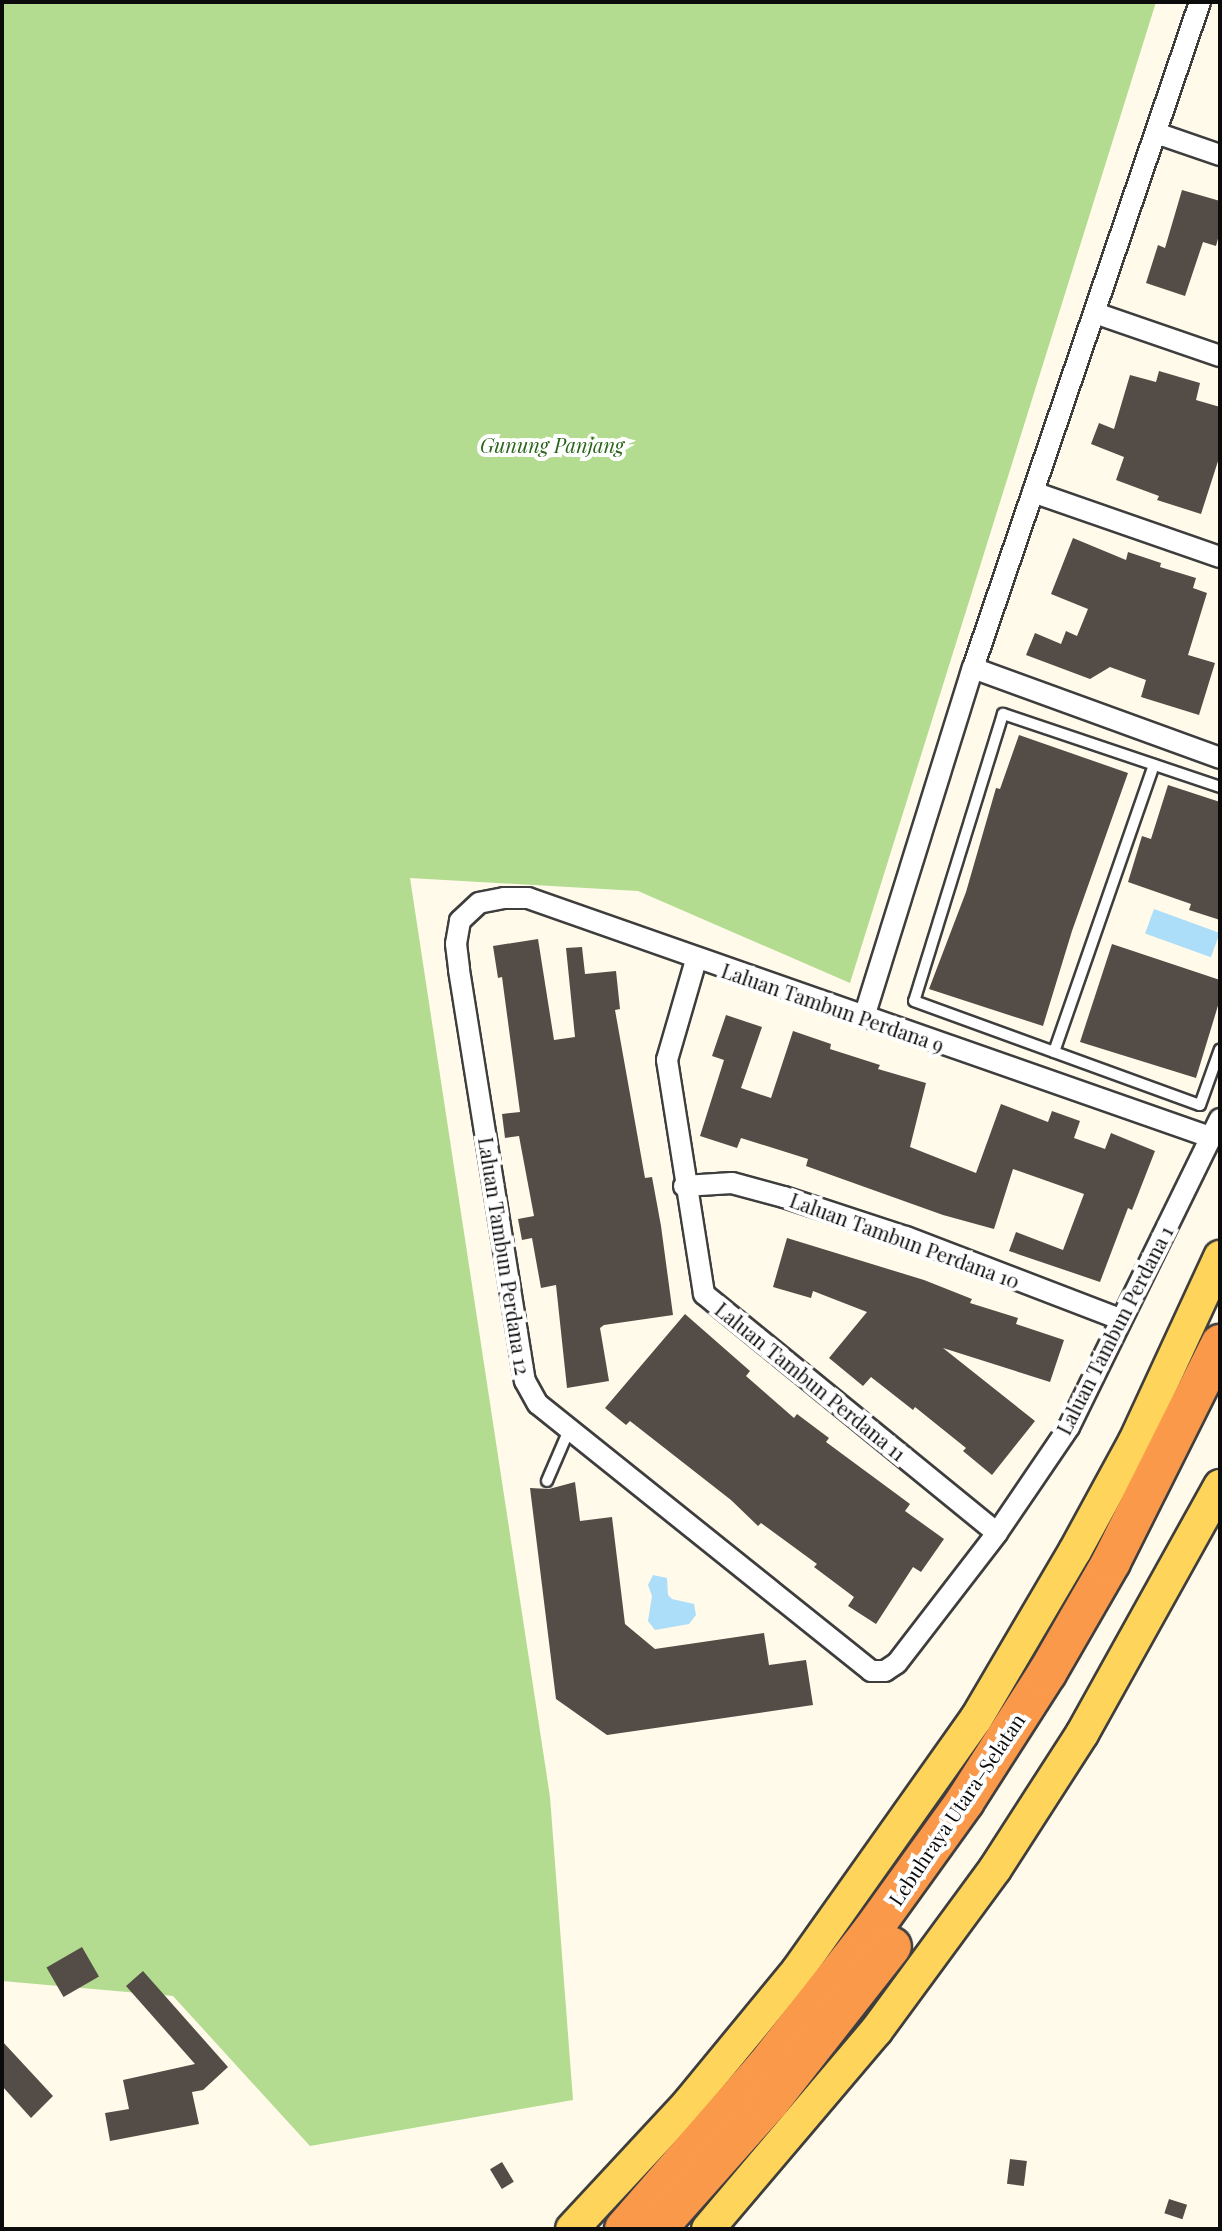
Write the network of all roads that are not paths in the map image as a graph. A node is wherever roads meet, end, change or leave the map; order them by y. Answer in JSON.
{"nodes":[{"id":1,"x":1200,"y":2,"type":"edge"},
{"id":2,"x":1156,"y":133,"type":"junction"},
{"id":3,"x":1220,"y":155,"type":"edge"},
{"id":4,"x":1095,"y":313,"type":"junction"},
{"id":5,"x":1220,"y":356,"type":"edge"},
{"id":6,"x":1033,"y":492,"type":"junction"},
{"id":7,"x":1220,"y":557,"type":"edge"},
{"id":8,"x":973,"y":668,"type":"junction"},
{"id":9,"x":1220,"y":758,"type":"edge"},
{"id":10,"x":1154,"y":765,"type":"junction"},
{"id":11,"x":1220,"y":787,"type":"edge"},
{"id":12,"x":460,"y":921,"type":"joint"},
{"id":13,"x":696,"y":960,"type":"junction"},
{"id":14,"x":864,"y":1017,"type":"junction"},
{"id":15,"x":1220,"y":1049,"type":"edge"},
{"id":16,"x":1054,"y":1052,"type":"junction"},
{"id":17,"x":1215,"y":1128,"type":"edge"},
{"id":18,"x":684,"y":1186,"type":"junction"},
{"id":19,"x":1220,"y":1257,"type":"edge"},
{"id":20,"x":1120,"y":1319,"type":"junction"},
{"id":21,"x":1220,"y":1344,"type":"edge"},
{"id":22,"x":1220,"y":1404,"type":"edge"},
{"id":23,"x":569,"y":1430,"type":"junction"},
{"id":24,"x":547,"y":1481,"type":"dead end"},
{"id":25,"x":1220,"y":1486,"type":"edge"},
{"id":26,"x":997,"y":1533,"type":"junction"},
{"id":27,"x":871,"y":1671,"type":"joint"},
{"id":28,"x":572,"y":2229,"type":"edge"},
{"id":29,"x":624,"y":2229,"type":"edge"},
{"id":30,"x":657,"y":2229,"type":"edge"},
{"id":31,"x":708,"y":2229,"type":"edge"}],
"edges":[{"from":1,"to":2,"type":"street"},
{"from":2,"to":3,"type":"street"},
{"from":2,"to":4,"type":"street"},
{"from":4,"to":5,"type":"street"},
{"from":4,"to":6,"type":"street"},
{"from":6,"to":7,"type":"street"},
{"from":6,"to":8,"type":"street"},
{"from":8,"to":9,"type":"street"},
{"from":8,"to":14,"type":"street"},
{"from":10,"to":11,"type":"lane"},
{"from":10,"to":16,"type":"lane"},
{"from":10,"to":16,"type":"lane"},
{"from":12,"to":13,"type":"street","name":"Laluan Tambun Perdana 9"},
{"from":12,"to":23,"type":"street","name":"Laluan Tambun Perdana 12"},
{"from":13,"to":14,"type":"street","name":"Laluan Tambun Perdana 9"},
{"from":13,"to":18,"type":"street","name":"Laluan Tambun Perdana 11"},
{"from":14,"to":17,"type":"street","name":"Laluan Tambun Perdana 9"},
{"from":15,"to":16,"type":"lane"},
{"from":17,"to":20,"type":"street","name":"Laluan Tambun Perdana 1"},
{"from":18,"to":20,"type":"street","name":"Laluan Tambun Perdana 10"},
{"from":18,"to":26,"type":"street","name":"Laluan Tambun Perdana 11"},
{"from":19,"to":28,"type":"main road"},
{"from":20,"to":26,"type":"street","name":"Laluan Tambun Perdana 1"},
{"from":21,"to":29,"type":"highway","name":"Lebuhraya Utara–Selatan"},
{"from":22,"to":30,"type":"highway","name":"Lebuhraya Utara–Selatan"},
{"from":23,"to":24,"type":"lane"},
{"from":23,"to":27,"type":"street","name":"Laluan Tambun Perdana 12"},
{"from":25,"to":31,"type":"main road"},
{"from":26,"to":27,"type":"street","name":"Laluan Tambun Perdana 1"}]}
